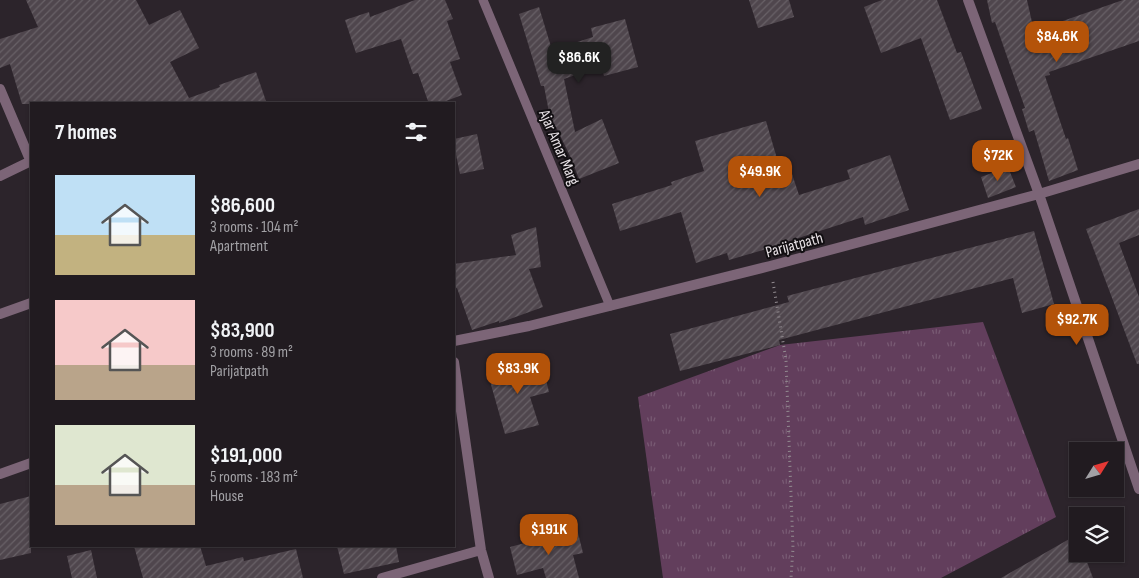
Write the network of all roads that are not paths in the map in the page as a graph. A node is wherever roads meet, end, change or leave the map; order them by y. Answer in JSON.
{"nodes":[{"id":1,"x":483,"y":0,"type":"edge"},
{"id":2,"x":968,"y":0,"type":"edge"},
{"id":3,"x":0,"y":89,"type":"edge"},
{"id":4,"x":30,"y":160,"type":"edge"},
{"id":5,"x":30,"y":162,"type":"edge"},
{"id":6,"x":1139,"y":164,"type":"edge"},
{"id":7,"x":0,"y":176,"type":"edge"},
{"id":8,"x":1039,"y":194,"type":"junction"},
{"id":9,"x":30,"y":303,"type":"edge"},
{"id":10,"x":610,"y":306,"type":"junction"},
{"id":11,"x":0,"y":314,"type":"edge"},
{"id":12,"x":455,"y":341,"type":"edge"},
{"id":13,"x":455,"y":369,"type":"edge"},
{"id":14,"x":30,"y":463,"type":"edge"},
{"id":15,"x":0,"y":474,"type":"edge"},
{"id":16,"x":1139,"y":489,"type":"edge"},
{"id":17,"x":481,"y":550,"type":"junction"},
{"id":18,"x":382,"y":578,"type":"edge"},
{"id":19,"x":489,"y":578,"type":"edge"}],
"edges":[{"from":1,"to":10,"type":"lane","name":"Ajar Amar Marg"},
{"from":2,"to":8,"type":"street"},
{"from":3,"to":4,"type":"street"},
{"from":5,"to":7,"type":"street"},
{"from":6,"to":8,"type":"street","name":"Parijatpath"},
{"from":8,"to":10,"type":"street","name":"Parijatpath"},
{"from":8,"to":16,"type":"street"},
{"from":9,"to":11,"type":"street"},
{"from":10,"to":12,"type":"street","name":"Parijatpath"},
{"from":13,"to":17,"type":"street"},
{"from":14,"to":15,"type":"street"},
{"from":17,"to":18,"type":"street"},
{"from":17,"to":19,"type":"street"}]}
